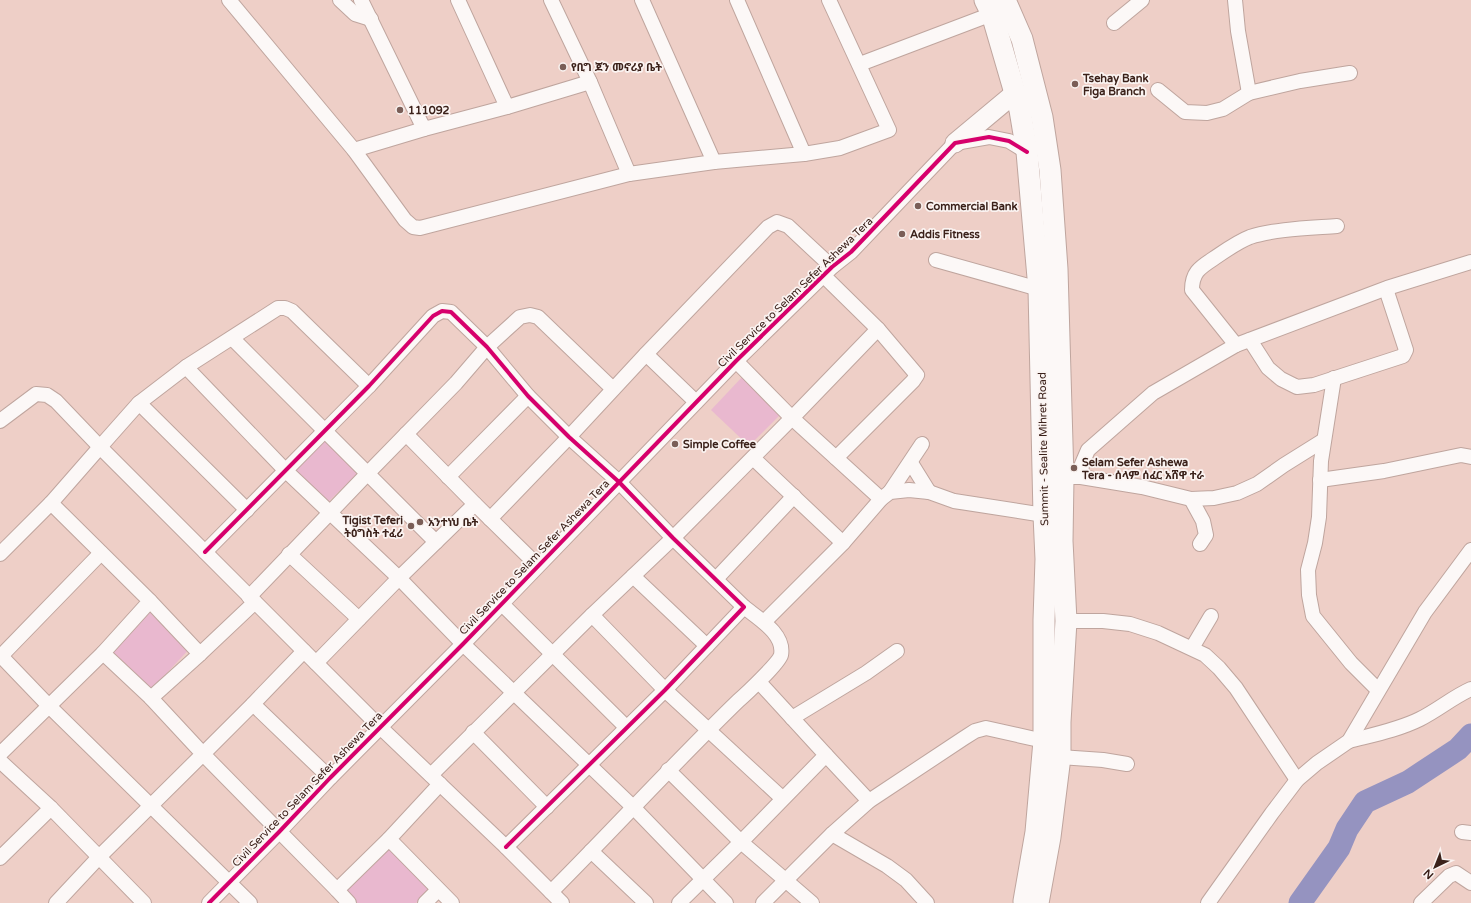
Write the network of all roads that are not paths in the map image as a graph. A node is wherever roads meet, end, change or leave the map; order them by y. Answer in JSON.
{"nodes":[{"id":1,"x":229,"y":0,"type":"edge"},
{"id":2,"x":340,"y":0,"type":"edge"},
{"id":3,"x":361,"y":0,"type":"edge"},
{"id":4,"x":458,"y":0,"type":"edge"},
{"id":5,"x":552,"y":0,"type":"edge"},
{"id":6,"x":642,"y":0,"type":"edge"},
{"id":7,"x":736,"y":0,"type":"edge"},
{"id":8,"x":829,"y":0,"type":"edge"},
{"id":9,"x":1235,"y":0,"type":"edge"},
{"id":10,"x":1138,"y":1,"type":"edge"},
{"id":11,"x":1000,"y":3,"type":"edge"},
{"id":12,"x":371,"y":19,"type":"junction"},
{"id":13,"x":1114,"y":23,"type":"dead end"},
{"id":14,"x":860,"y":64,"type":"junction"},
{"id":15,"x":1350,"y":73,"type":"dead end"},
{"id":16,"x":590,"y":82,"type":"junction"},
{"id":17,"x":1158,"y":90,"type":"dead end"},
{"id":18,"x":1015,"y":93,"type":"junction"},
{"id":19,"x":1249,"y":93,"type":"junction"},
{"id":20,"x":507,"y":107,"type":"junction"},
{"id":21,"x":424,"y":129,"type":"junction"},
{"id":22,"x":955,"y":143,"type":"junction"},
{"id":23,"x":354,"y":150,"type":"junction"},
{"id":24,"x":1027,"y":152,"type":"junction"},
{"id":25,"x":804,"y":154,"type":"junction"},
{"id":26,"x":714,"y":162,"type":"junction"},
{"id":27,"x":629,"y":174,"type":"junction"},
{"id":28,"x":1337,"y":226,"type":"dead end"},
{"id":29,"x":936,"y":260,"type":"dead end"},
{"id":30,"x":1471,"y":262,"type":"edge"},
{"id":31,"x":828,"y":271,"type":"junction"},
{"id":32,"x":1386,"y":288,"type":"junction"},
{"id":33,"x":1039,"y":289,"type":"junction"},
{"id":34,"x":878,"y":329,"type":"junction"},
{"id":35,"x":232,"y":338,"type":"junction"},
{"id":36,"x":1250,"y":340,"type":"junction"},
{"id":37,"x":1236,"y":346,"type":"junction"},
{"id":38,"x":487,"y":348,"type":"junction"},
{"id":39,"x":646,"y":354,"type":"junction"},
{"id":40,"x":736,"y":361,"type":"junction"},
{"id":41,"x":186,"y":367,"type":"junction"},
{"id":42,"x":1334,"y":378,"type":"junction"},
{"id":43,"x":369,"y":386,"type":"junction"},
{"id":44,"x":612,"y":389,"type":"junction"},
{"id":45,"x":528,"y":396,"type":"junction"},
{"id":46,"x":696,"y":402,"type":"junction"},
{"id":47,"x":139,"y":403,"type":"junction"},
{"id":48,"x":792,"y":418,"type":"junction"},
{"id":49,"x":0,"y":421,"type":"edge"},
{"id":50,"x":324,"y":430,"type":"junction"},
{"id":51,"x":406,"y":434,"type":"junction"},
{"id":52,"x":569,"y":437,"type":"junction"},
{"id":53,"x":1324,"y":440,"type":"junction"},
{"id":54,"x":922,"y":444,"type":"dead end"},
{"id":55,"x":100,"y":447,"type":"junction"},
{"id":56,"x":1471,"y":457,"type":"edge"},
{"id":57,"x":753,"y":458,"type":"junction"},
{"id":58,"x":836,"y":458,"type":"junction"},
{"id":59,"x":910,"y":462,"type":"junction"},
{"id":60,"x":286,"y":471,"type":"junction"},
{"id":61,"x":368,"y":473,"type":"junction"},
{"id":62,"x":448,"y":477,"type":"junction"},
{"id":63,"x":1072,"y":477,"type":"junction"},
{"id":64,"x":1320,"y":480,"type":"junction"},
{"id":65,"x":619,"y":482,"type":"junction"},
{"id":66,"x":929,"y":492,"type":"junction"},
{"id":67,"x":794,"y":496,"type":"junction"},
{"id":68,"x":885,"y":496,"type":"junction"},
{"id":69,"x":1191,"y":500,"type":"junction"},
{"id":70,"x":51,"y":503,"type":"junction"},
{"id":71,"x":474,"y":504,"type":"junction"},
{"id":72,"x":246,"y":510,"type":"junction"},
{"id":73,"x":330,"y":513,"type":"junction"},
{"id":74,"x":1044,"y":515,"type":"junction"},
{"id":75,"x":490,"y":519,"type":"junction"},
{"id":76,"x":673,"y":538,"type":"junction"},
{"id":77,"x":436,"y":542,"type":"junction"},
{"id":78,"x":843,"y":543,"type":"junction"},
{"id":79,"x":1200,"y":544,"type":"dead end"},
{"id":80,"x":1471,"y":550,"type":"edge"},
{"id":81,"x":205,"y":552,"type":"junction"},
{"id":82,"x":102,"y":553,"type":"junction"},
{"id":83,"x":0,"y":554,"type":"edge"},
{"id":84,"x":289,"y":554,"type":"junction"},
{"id":85,"x":1055,"y":559,"type":"junction"},
{"id":86,"x":538,"y":565,"type":"junction"},
{"id":87,"x":633,"y":576,"type":"junction"},
{"id":88,"x":399,"y":578,"type":"junction"},
{"id":89,"x":716,"y":579,"type":"junction"},
{"id":90,"x":252,"y":600,"type":"junction"},
{"id":91,"x":150,"y":601,"type":"junction"},
{"id":92,"x":500,"y":603,"type":"junction"},
{"id":93,"x":744,"y":607,"type":"junction"},
{"id":94,"x":592,"y":615,"type":"junction"},
{"id":95,"x":1211,"y":616,"type":"dead end"},
{"id":96,"x":359,"y":619,"type":"junction"},
{"id":97,"x":1066,"y":621,"type":"junction"},
{"id":98,"x":764,"y":622,"type":"junction"},
{"id":99,"x":463,"y":644,"type":"junction"},
{"id":100,"x":707,"y":646,"type":"junction"},
{"id":101,"x":1192,"y":648,"type":"junction"},
{"id":102,"x":304,"y":651,"type":"junction"},
{"id":103,"x":896,"y":651,"type":"dead end"},
{"id":104,"x":103,"y":653,"type":"junction"},
{"id":105,"x":200,"y":654,"type":"junction"},
{"id":106,"x":553,"y":654,"type":"junction"},
{"id":107,"x":0,"y":656,"type":"edge"},
{"id":108,"x":316,"y":663,"type":"junction"},
{"id":109,"x":759,"y":682,"type":"junction"},
{"id":110,"x":1471,"y":689,"type":"edge"},
{"id":111,"x":665,"y":690,"type":"junction"},
{"id":112,"x":1378,"y":690,"type":"junction"},
{"id":113,"x":514,"y":692,"type":"junction"},
{"id":114,"x":151,"y":698,"type":"junction"},
{"id":115,"x":253,"y":704,"type":"junction"},
{"id":116,"x":49,"y":706,"type":"junction"},
{"id":117,"x":792,"y":718,"type":"junction"},
{"id":118,"x":380,"y":727,"type":"junction"},
{"id":119,"x":626,"y":727,"type":"junction"},
{"id":120,"x":708,"y":731,"type":"junction"},
{"id":121,"x":473,"y":732,"type":"junction"},
{"id":122,"x":1044,"y":741,"type":"junction"},
{"id":123,"x":1349,"y":741,"type":"junction"},
{"id":124,"x":0,"y":754,"type":"edge"},
{"id":125,"x":203,"y":754,"type":"junction"},
{"id":126,"x":826,"y":755,"type":"junction"},
{"id":127,"x":1060,"y":757,"type":"junction"},
{"id":128,"x":0,"y":761,"type":"edge"},
{"id":129,"x":1127,"y":764,"type":"dead end"},
{"id":130,"x":588,"y":765,"type":"junction"},
{"id":131,"x":668,"y":770,"type":"junction"},
{"id":132,"x":330,"y":778,"type":"junction"},
{"id":133,"x":436,"y":779,"type":"junction"},
{"id":134,"x":1297,"y":780,"type":"junction"},
{"id":135,"x":782,"y":798,"type":"junction"},
{"id":136,"x":869,"y":801,"type":"junction"},
{"id":137,"x":151,"y":806,"type":"junction"},
{"id":138,"x":547,"y":807,"type":"junction"},
{"id":139,"x":633,"y":807,"type":"junction"},
{"id":140,"x":51,"y":808,"type":"junction"},
{"id":141,"x":279,"y":832,"type":"junction"},
{"id":142,"x":832,"y":834,"type":"junction"},
{"id":143,"x":389,"y":839,"type":"junction"},
{"id":144,"x":741,"y":842,"type":"junction"},
{"id":145,"x":506,"y":847,"type":"junction"},
{"id":146,"x":591,"y":851,"type":"junction"},
{"id":147,"x":99,"y":857,"type":"junction"},
{"id":148,"x":0,"y":858,"type":"edge"},
{"id":149,"x":703,"y":879,"type":"junction"},
{"id":150,"x":786,"y":880,"type":"junction"},
{"id":151,"x":228,"y":882,"type":"junction"},
{"id":152,"x":1471,"y":883,"type":"edge"},
{"id":153,"x":337,"y":890,"type":"junction"},
{"id":154,"x":438,"y":890,"type":"junction"},
{"id":155,"x":551,"y":892,"type":"junction"},
{"id":156,"x":56,"y":903,"type":"edge"},
{"id":157,"x":144,"y":903,"type":"edge"},
{"id":158,"x":209,"y":903,"type":"edge"},
{"id":159,"x":250,"y":903,"type":"edge"},
{"id":160,"x":349,"y":903,"type":"edge"},
{"id":161,"x":425,"y":903,"type":"edge"},
{"id":162,"x":452,"y":903,"type":"edge"},
{"id":163,"x":562,"y":903,"type":"edge"},
{"id":164,"x":646,"y":903,"type":"edge"},
{"id":165,"x":679,"y":903,"type":"edge"},
{"id":166,"x":726,"y":903,"type":"edge"},
{"id":167,"x":763,"y":903,"type":"edge"},
{"id":168,"x":812,"y":903,"type":"edge"},
{"id":169,"x":927,"y":903,"type":"edge"},
{"id":170,"x":1024,"y":903,"type":"edge"},
{"id":171,"x":1038,"y":903,"type":"edge"},
{"id":172,"x":1208,"y":903,"type":"edge"},
{"id":173,"x":1421,"y":903,"type":"edge"}],
"edges":[{"from":1,"to":23,"type":"street"},
{"from":2,"to":12,"type":"street"},
{"from":3,"to":12,"type":"street"},
{"from":4,"to":20,"type":"street"},
{"from":5,"to":16,"type":"street"},
{"from":6,"to":26,"type":"street"},
{"from":7,"to":25,"type":"street"},
{"from":8,"to":14,"type":"street"},
{"from":9,"to":19,"type":"street"},
{"from":10,"to":13,"type":"street"},
{"from":11,"to":14,"type":"street"},
{"from":11,"to":18,"type":"main road","name":"Summit - Sealite Mihret Road"},
{"from":11,"to":63,"type":"main road"},
{"from":12,"to":21,"type":"street"},
{"from":14,"to":25,"type":"street"},
{"from":15,"to":19,"type":"street"},
{"from":16,"to":20,"type":"street"},
{"from":16,"to":27,"type":"street"},
{"from":17,"to":19,"type":"street"},
{"from":18,"to":22,"type":"street"},
{"from":18,"to":24,"type":"main road","name":"Summit - Sealite Mihret Road"},
{"from":20,"to":21,"type":"street"},
{"from":21,"to":23,"type":"street"},
{"from":22,"to":24,"type":"street"},
{"from":22,"to":31,"type":"street","name":"Civil Service to Selam Sefer Ashewa Tera"},
{"from":23,"to":27,"type":"street"},
{"from":24,"to":33,"type":"main road","name":"Summit - Sealite Mihret Road"},
{"from":25,"to":26,"type":"street"},
{"from":26,"to":27,"type":"street"},
{"from":28,"to":37,"type":"street"},
{"from":29,"to":33,"type":"street"},
{"from":30,"to":32,"type":"street"},
{"from":31,"to":34,"type":"street"},
{"from":31,"to":39,"type":"street"},
{"from":31,"to":40,"type":"street","name":"Civil Service to Selam Sefer Ashewa Tera"},
{"from":32,"to":36,"type":"street"},
{"from":32,"to":42,"type":"street"},
{"from":33,"to":74,"type":"main road","name":"Summit - Sealite Mihret Road"},
{"from":34,"to":48,"type":"street"},
{"from":34,"to":58,"type":"street"},
{"from":35,"to":41,"type":"street"},
{"from":35,"to":43,"type":"street"},
{"from":35,"to":50,"type":"street"},
{"from":36,"to":37,"type":"street"},
{"from":36,"to":42,"type":"street"},
{"from":37,"to":63,"type":"street"},
{"from":38,"to":43,"type":"street"},
{"from":38,"to":44,"type":"street"},
{"from":38,"to":45,"type":"street"},
{"from":38,"to":51,"type":"street"},
{"from":39,"to":44,"type":"street"},
{"from":39,"to":46,"type":"street"},
{"from":40,"to":46,"type":"street","name":"Civil Service to Selam Sefer Ashewa Tera"},
{"from":40,"to":48,"type":"street"},
{"from":41,"to":47,"type":"street"},
{"from":41,"to":60,"type":"street"},
{"from":42,"to":53,"type":"street"},
{"from":43,"to":50,"type":"street"},
{"from":44,"to":52,"type":"street"},
{"from":45,"to":52,"type":"street"},
{"from":45,"to":62,"type":"street"},
{"from":46,"to":65,"type":"street","name":"Civil Service to Selam Sefer Ashewa Tera"},
{"from":47,"to":55,"type":"street"},
{"from":47,"to":72,"type":"street"},
{"from":48,"to":57,"type":"street"},
{"from":48,"to":58,"type":"street"},
{"from":49,"to":55,"type":"street"},
{"from":50,"to":60,"type":"street"},
{"from":50,"to":61,"type":"street"},
{"from":51,"to":61,"type":"street"},
{"from":51,"to":62,"type":"street"},
{"from":52,"to":65,"type":"street"},
{"from":52,"to":75,"type":"street"},
{"from":53,"to":64,"type":"street"},
{"from":53,"to":69,"type":"street"},
{"from":54,"to":59,"type":"street"},
{"from":55,"to":70,"type":"street"},
{"from":55,"to":81,"type":"street"},
{"from":56,"to":64,"type":"street"},
{"from":57,"to":67,"type":"street"},
{"from":57,"to":76,"type":"street"},
{"from":58,"to":68,"type":"street"},
{"from":59,"to":66,"type":"street"},
{"from":59,"to":68,"type":"street"},
{"from":60,"to":72,"type":"street"},
{"from":60,"to":73,"type":"street"},
{"from":61,"to":73,"type":"street"},
{"from":61,"to":77,"type":"street"},
{"from":62,"to":71,"type":"street"},
{"from":63,"to":69,"type":"street"},
{"from":63,"to":85,"type":"main road"},
{"from":64,"to":112,"type":"street"},
{"from":65,"to":76,"type":"street"},
{"from":65,"to":86,"type":"street","name":"Civil Service to Selam Sefer Ashewa Tera"},
{"from":66,"to":68,"type":"street"},
{"from":66,"to":74,"type":"street"},
{"from":67,"to":78,"type":"street"},
{"from":67,"to":89,"type":"street"},
{"from":68,"to":78,"type":"street"},
{"from":69,"to":79,"type":"street"},
{"from":70,"to":82,"type":"street"},
{"from":70,"to":83,"type":"street"},
{"from":71,"to":75,"type":"street"},
{"from":71,"to":77,"type":"street"},
{"from":72,"to":81,"type":"street"},
{"from":73,"to":84,"type":"street"},
{"from":73,"to":88,"type":"street"},
{"from":74,"to":85,"type":"main road","name":"Summit - Sealite Mihret Road"},
{"from":75,"to":86,"type":"street"},
{"from":76,"to":87,"type":"street"},
{"from":76,"to":89,"type":"street"},
{"from":77,"to":88,"type":"street"},
{"from":78,"to":98,"type":"street"},
{"from":80,"to":112,"type":"street"},
{"from":81,"to":90,"type":"street"},
{"from":82,"to":91,"type":"street"},
{"from":82,"to":107,"type":"street"},
{"from":84,"to":90,"type":"street"},
{"from":84,"to":96,"type":"street"},
{"from":85,"to":97,"type":"main road"},
{"from":85,"to":122,"type":"main road","name":"Summit - Sealite Mihret Road"},
{"from":86,"to":92,"type":"street","name":"Civil Service to Selam Sefer Ashewa Tera"},
{"from":87,"to":94,"type":"street"},
{"from":87,"to":100,"type":"street"},
{"from":88,"to":96,"type":"street"},
{"from":88,"to":99,"type":"street"},
{"from":89,"to":93,"type":"street"},
{"from":90,"to":102,"type":"street"},
{"from":90,"to":105,"type":"street"},
{"from":91,"to":104,"type":"street"},
{"from":91,"to":105,"type":"street"},
{"from":92,"to":99,"type":"street","name":"Civil Service to Selam Sefer Ashewa Tera"},
{"from":92,"to":106,"type":"street"},
{"from":93,"to":98,"type":"street"},
{"from":93,"to":100,"type":"street"},
{"from":94,"to":106,"type":"street"},
{"from":94,"to":111,"type":"street"},
{"from":95,"to":101,"type":"street"},
{"from":96,"to":108,"type":"street"},
{"from":97,"to":101,"type":"street"},
{"from":97,"to":127,"type":"main road"},
{"from":98,"to":109,"type":"street"},
{"from":99,"to":113,"type":"street"},
{"from":99,"to":118,"type":"street","name":"Civil Service to Selam Sefer Ashewa Tera"},
{"from":100,"to":111,"type":"street"},
{"from":101,"to":134,"type":"street"},
{"from":102,"to":108,"type":"street"},
{"from":102,"to":115,"type":"street"},
{"from":103,"to":117,"type":"street"},
{"from":104,"to":114,"type":"street"},
{"from":104,"to":116,"type":"street"},
{"from":105,"to":114,"type":"street"},
{"from":106,"to":113,"type":"street"},
{"from":106,"to":119,"type":"street"},
{"from":107,"to":116,"type":"street"},
{"from":108,"to":118,"type":"street"},
{"from":109,"to":117,"type":"street"},
{"from":109,"to":120,"type":"street"},
{"from":110,"to":123,"type":"street"},
{"from":111,"to":119,"type":"street"},
{"from":111,"to":120,"type":"street"},
{"from":112,"to":123,"type":"street"},
{"from":113,"to":121,"type":"street"},
{"from":113,"to":130,"type":"street"},
{"from":114,"to":125,"type":"street"},
{"from":115,"to":125,"type":"street"},
{"from":115,"to":132,"type":"street"},
{"from":116,"to":124,"type":"street"},
{"from":116,"to":137,"type":"street"},
{"from":117,"to":126,"type":"street"},
{"from":118,"to":132,"type":"street","name":"Civil Service to Selam Sefer Ashewa Tera"},
{"from":118,"to":133,"type":"street"},
{"from":119,"to":130,"type":"street"},
{"from":120,"to":131,"type":"street"},
{"from":120,"to":135,"type":"street"},
{"from":121,"to":133,"type":"street"},
{"from":121,"to":138,"type":"street"},
{"from":122,"to":136,"type":"street"},
{"from":122,"to":170,"type":"main road","name":"Summit - Sealite Mihret Road"},
{"from":123,"to":134,"type":"street"},
{"from":125,"to":137,"type":"street"},
{"from":125,"to":141,"type":"street"},
{"from":126,"to":135,"type":"street"},
{"from":126,"to":136,"type":"street"},
{"from":127,"to":129,"type":"street"},
{"from":127,"to":171,"type":"main road"},
{"from":128,"to":140,"type":"street"},
{"from":130,"to":138,"type":"street"},
{"from":130,"to":139,"type":"street"},
{"from":131,"to":139,"type":"street"},
{"from":131,"to":144,"type":"street"},
{"from":132,"to":141,"type":"street","name":"Civil Service to Selam Sefer Ashewa Tera"},
{"from":133,"to":143,"type":"street"},
{"from":133,"to":145,"type":"street"},
{"from":134,"to":172,"type":"street"},
{"from":135,"to":144,"type":"street"},
{"from":136,"to":142,"type":"street"},
{"from":137,"to":147,"type":"street"},
{"from":137,"to":151,"type":"street"},
{"from":138,"to":145,"type":"street"},
{"from":139,"to":146,"type":"street"},
{"from":139,"to":149,"type":"street"},
{"from":140,"to":147,"type":"street"},
{"from":140,"to":148,"type":"street"},
{"from":141,"to":151,"type":"street","name":"Civil Service to Selam Sefer Ashewa Tera"},
{"from":141,"to":153,"type":"street"},
{"from":142,"to":150,"type":"street"},
{"from":142,"to":169,"type":"street"},
{"from":143,"to":153,"type":"street"},
{"from":143,"to":154,"type":"street"},
{"from":144,"to":149,"type":"street"},
{"from":144,"to":150,"type":"street"},
{"from":145,"to":155,"type":"street"},
{"from":146,"to":155,"type":"street"},
{"from":146,"to":164,"type":"street"},
{"from":147,"to":156,"type":"street"},
{"from":147,"to":157,"type":"street"},
{"from":149,"to":165,"type":"street"},
{"from":149,"to":166,"type":"street"},
{"from":150,"to":167,"type":"street"},
{"from":150,"to":168,"type":"street"},
{"from":151,"to":158,"type":"street","name":"Civil Service to Selam Sefer Ashewa Tera"},
{"from":151,"to":159,"type":"street"},
{"from":152,"to":173,"type":"street"},
{"from":153,"to":160,"type":"street"},
{"from":154,"to":161,"type":"street"},
{"from":154,"to":162,"type":"street"},
{"from":155,"to":163,"type":"street"}]}
